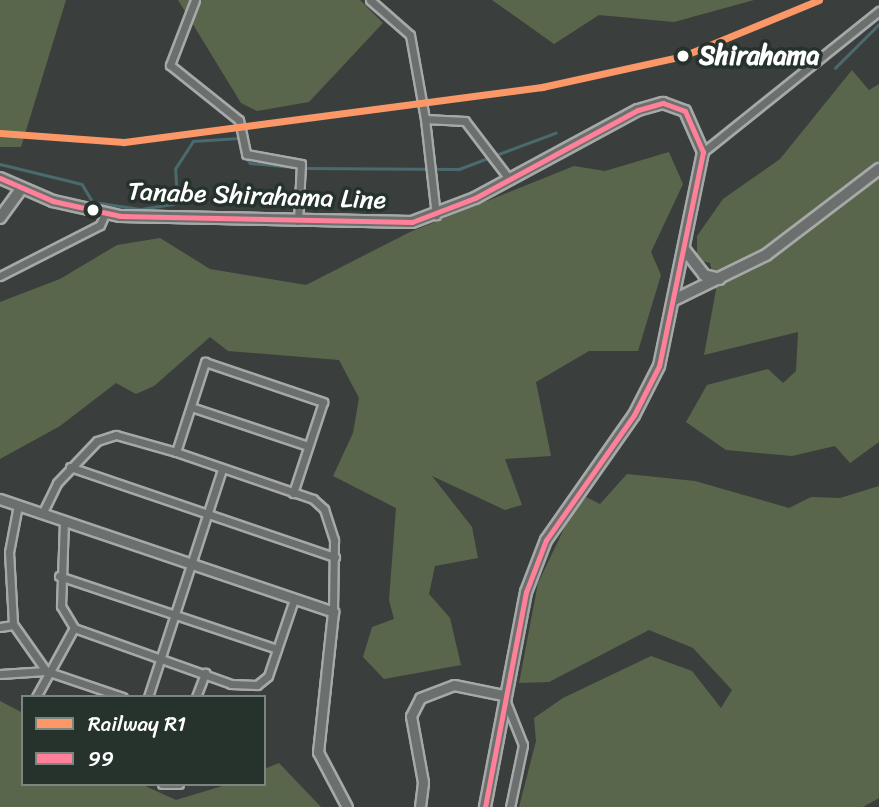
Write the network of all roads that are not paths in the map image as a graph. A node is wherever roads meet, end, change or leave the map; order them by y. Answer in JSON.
{"nodes":[{"id":1,"x":195,"y":0,"type":"edge"},
{"id":2,"x":370,"y":0,"type":"edge"},
{"id":3,"x":879,"y":10,"type":"edge"},
{"id":4,"x":425,"y":119,"type":"junction"},
{"id":5,"x":703,"y":152,"type":"junction"},
{"id":6,"x":879,"y":169,"type":"edge"},
{"id":7,"x":0,"y":178,"type":"edge"},
{"id":8,"x":510,"y":180,"type":"junction"},
{"id":9,"x":20,"y":190,"type":"junction"},
{"id":10,"x":105,"y":214,"type":"junction"},
{"id":11,"x":436,"y":215,"type":"junction"},
{"id":12,"x":0,"y":218,"type":"edge"},
{"id":13,"x":298,"y":224,"type":"junction"},
{"id":14,"x":684,"y":249,"type":"junction"},
{"id":15,"x":0,"y":275,"type":"edge"},
{"id":16,"x":720,"y":279,"type":"junction"},
{"id":17,"x":676,"y":299,"type":"junction"},
{"id":18,"x":191,"y":407,"type":"junction"},
{"id":19,"x":308,"y":446,"type":"junction"},
{"id":20,"x":176,"y":452,"type":"junction"},
{"id":21,"x":71,"y":467,"type":"junction"},
{"id":22,"x":222,"y":469,"type":"junction"},
{"id":23,"x":293,"y":492,"type":"junction"},
{"id":24,"x":0,"y":499,"type":"edge"},
{"id":25,"x":18,"y":505,"type":"junction"},
{"id":26,"x":43,"y":512,"type":"junction"},
{"id":27,"x":208,"y":514,"type":"junction"},
{"id":28,"x":64,"y":521,"type":"junction"},
{"id":29,"x":335,"y":557,"type":"junction"},
{"id":30,"x":192,"y":564,"type":"junction"},
{"id":31,"x":59,"y":576,"type":"junction"},
{"id":32,"x":294,"y":599,"type":"junction"},
{"id":33,"x":333,"y":612,"type":"junction"},
{"id":34,"x":176,"y":613,"type":"junction"},
{"id":35,"x":13,"y":625,"type":"junction"},
{"id":36,"x":0,"y":627,"type":"edge"},
{"id":37,"x":74,"y":628,"type":"junction"},
{"id":38,"x":277,"y":649,"type":"junction"},
{"id":39,"x":160,"y":658,"type":"junction"},
{"id":40,"x":46,"y":671,"type":"junction"},
{"id":41,"x":205,"y":673,"type":"junction"},
{"id":42,"x":0,"y":674,"type":"edge"},
{"id":43,"x":37,"y":695,"type":"edge"},
{"id":44,"x":117,"y":695,"type":"edge"},
{"id":45,"x":149,"y":695,"type":"edge"},
{"id":46,"x":197,"y":695,"type":"edge"},
{"id":47,"x":503,"y":695,"type":"junction"},
{"id":48,"x":347,"y":807,"type":"edge"},
{"id":49,"x":420,"y":807,"type":"edge"},
{"id":50,"x":485,"y":807,"type":"edge"},
{"id":51,"x":510,"y":807,"type":"edge"}],
"edges":[{"from":1,"to":13,"type":"street"},
{"from":2,"to":4,"type":"street"},
{"from":3,"to":5,"type":"street"},
{"from":4,"to":8,"type":"street"},
{"from":4,"to":11,"type":"street"},
{"from":5,"to":8,"type":"main road","name":"Tanabe Shirahama Line"},
{"from":5,"to":14,"type":"main road"},
{"from":6,"to":16,"type":"main road"},
{"from":7,"to":9,"type":"main road","name":"Tanabe Shirahama Line"},
{"from":8,"to":11,"type":"main road","name":"Tanabe Shirahama Line"},
{"from":9,"to":10,"type":"main road","name":"Tanabe Shirahama Line"},
{"from":9,"to":12,"type":"main road"},
{"from":10,"to":13,"type":"main road","name":"Tanabe Shirahama Line"},
{"from":10,"to":15,"type":"street"},
{"from":11,"to":13,"type":"main road","name":"Tanabe Shirahama Line"},
{"from":14,"to":16,"type":"main road"},
{"from":14,"to":17,"type":"main road"},
{"from":16,"to":17,"type":"main road"},
{"from":17,"to":47,"type":"main road"},
{"from":18,"to":19,"type":"street"},
{"from":18,"to":19,"type":"street"},
{"from":18,"to":20,"type":"street"},
{"from":19,"to":23,"type":"street"},
{"from":20,"to":21,"type":"street"},
{"from":20,"to":22,"type":"street"},
{"from":21,"to":26,"type":"street"},
{"from":21,"to":27,"type":"street"},
{"from":22,"to":23,"type":"street"},
{"from":22,"to":27,"type":"street"},
{"from":23,"to":29,"type":"street"},
{"from":24,"to":25,"type":"street"},
{"from":25,"to":26,"type":"street"},
{"from":25,"to":35,"type":"street"},
{"from":26,"to":28,"type":"street"},
{"from":27,"to":29,"type":"street"},
{"from":27,"to":30,"type":"street"},
{"from":28,"to":30,"type":"street"},
{"from":28,"to":31,"type":"street"},
{"from":29,"to":33,"type":"street"},
{"from":30,"to":32,"type":"street"},
{"from":30,"to":34,"type":"street"},
{"from":31,"to":34,"type":"street"},
{"from":31,"to":37,"type":"street"},
{"from":32,"to":33,"type":"street"},
{"from":32,"to":38,"type":"street"},
{"from":33,"to":48,"type":"street"},
{"from":34,"to":38,"type":"street"},
{"from":34,"to":39,"type":"street"},
{"from":35,"to":36,"type":"street"},
{"from":35,"to":40,"type":"street"},
{"from":37,"to":39,"type":"street"},
{"from":37,"to":40,"type":"street"},
{"from":38,"to":41,"type":"street"},
{"from":39,"to":41,"type":"street"},
{"from":39,"to":45,"type":"street"},
{"from":40,"to":42,"type":"street"},
{"from":40,"to":43,"type":"street"},
{"from":40,"to":44,"type":"street"},
{"from":41,"to":46,"type":"street"},
{"from":47,"to":49,"type":"street"},
{"from":47,"to":50,"type":"main road"},
{"from":47,"to":51,"type":"street"}]}
